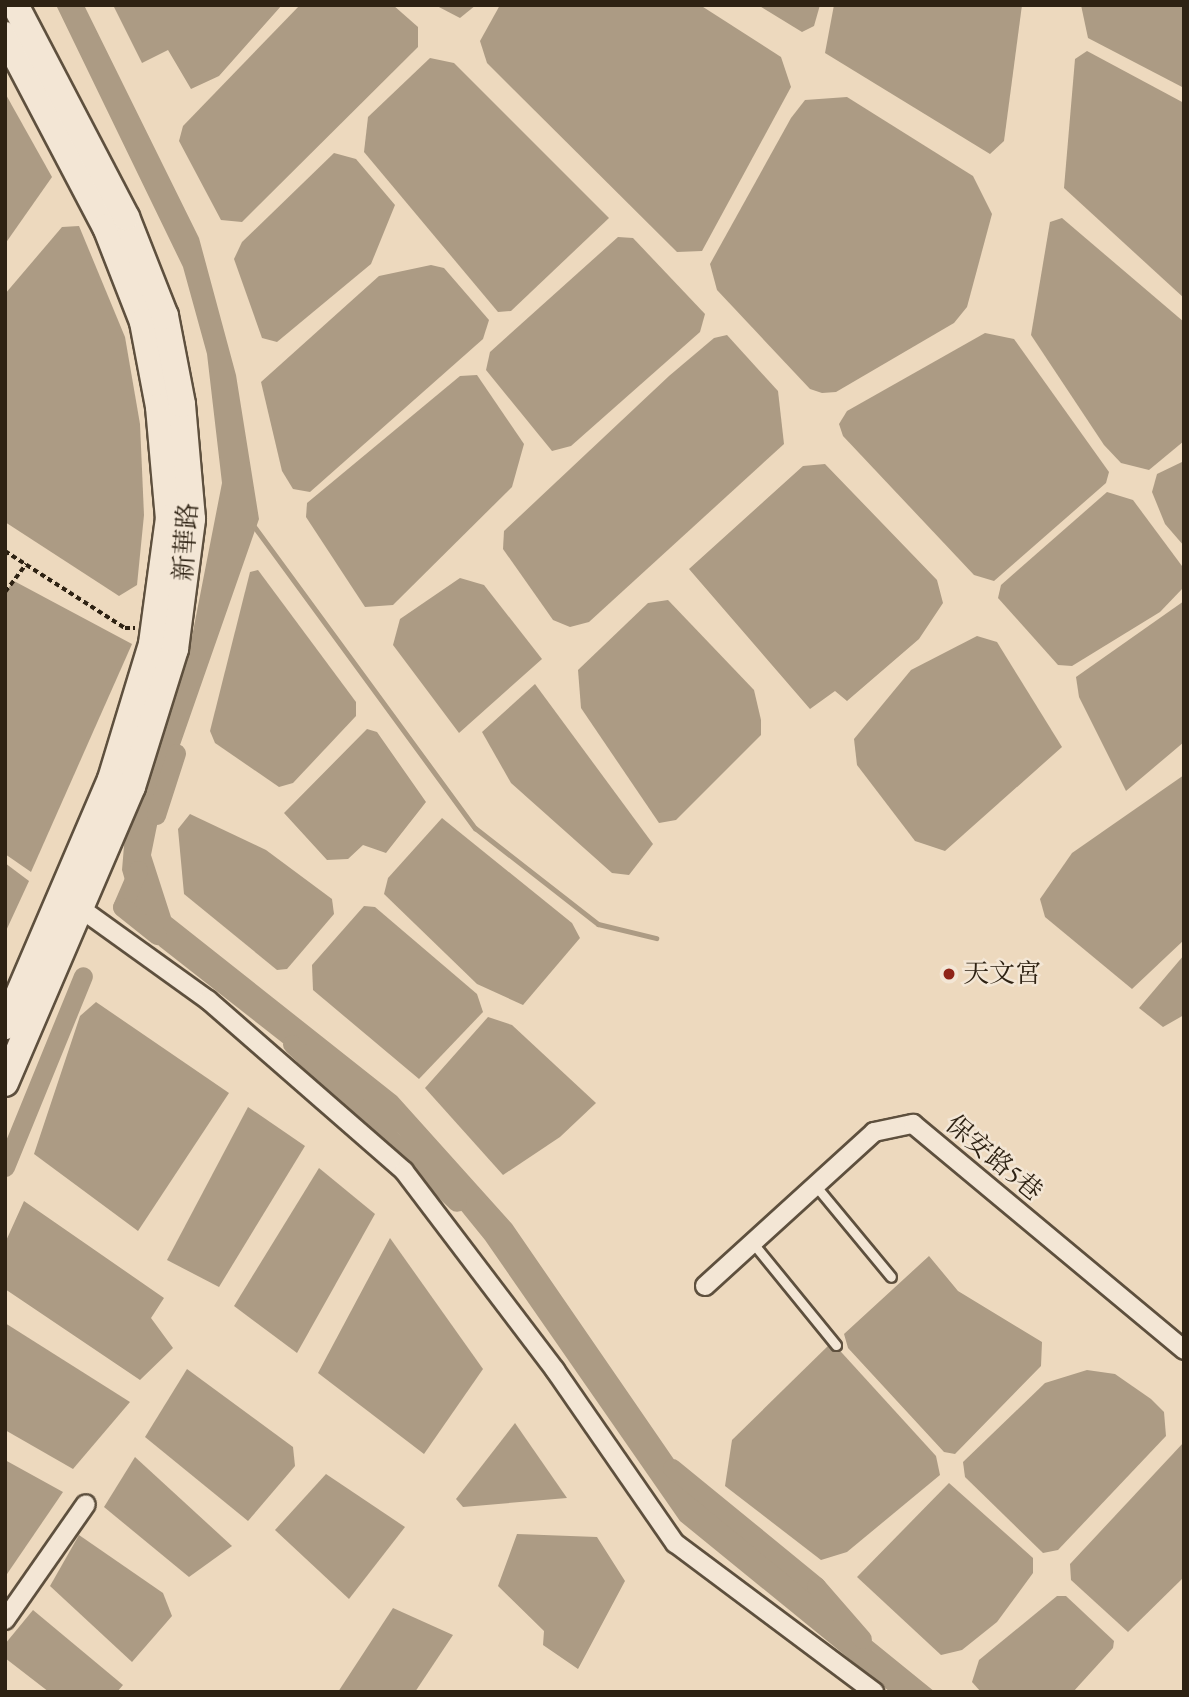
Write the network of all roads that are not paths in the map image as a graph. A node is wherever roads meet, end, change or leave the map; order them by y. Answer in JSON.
{"nodes":[{"id":1,"x":15,"y":5,"type":"edge"},
{"id":2,"x":5,"y":35,"type":"edge"},
{"id":3,"x":80,"y":908,"type":"junction"},
{"id":4,"x":5,"y":1026,"type":"edge"},
{"id":5,"x":5,"y":1083,"type":"edge"},
{"id":6,"x":815,"y":1185,"type":"junction"},
{"id":7,"x":752,"y":1242,"type":"junction"},
{"id":8,"x":891,"y":1277,"type":"dead end"},
{"id":9,"x":705,"y":1286,"type":"dead end"},
{"id":10,"x":836,"y":1345,"type":"dead end"},
{"id":11,"x":1184,"y":1350,"type":"edge"},
{"id":12,"x":86,"y":1504,"type":"dead end"},
{"id":13,"x":5,"y":1620,"type":"edge"},
{"id":14,"x":874,"y":1692,"type":"edge"}],
"edges":[{"from":1,"to":3,"type":"street","name":"新華路"},
{"from":2,"to":4,"type":"street","name":"新華路"},
{"from":3,"to":5,"type":"street","name":"新華路"},
{"from":3,"to":14,"type":"street"},
{"from":6,"to":7,"type":"street","name":"保安路5巷"},
{"from":6,"to":8,"type":"lane"},
{"from":6,"to":11,"type":"street","name":"保安路5巷"},
{"from":7,"to":9,"type":"street","name":"保安路5巷"},
{"from":7,"to":10,"type":"lane"},
{"from":12,"to":13,"type":"street"}]}
